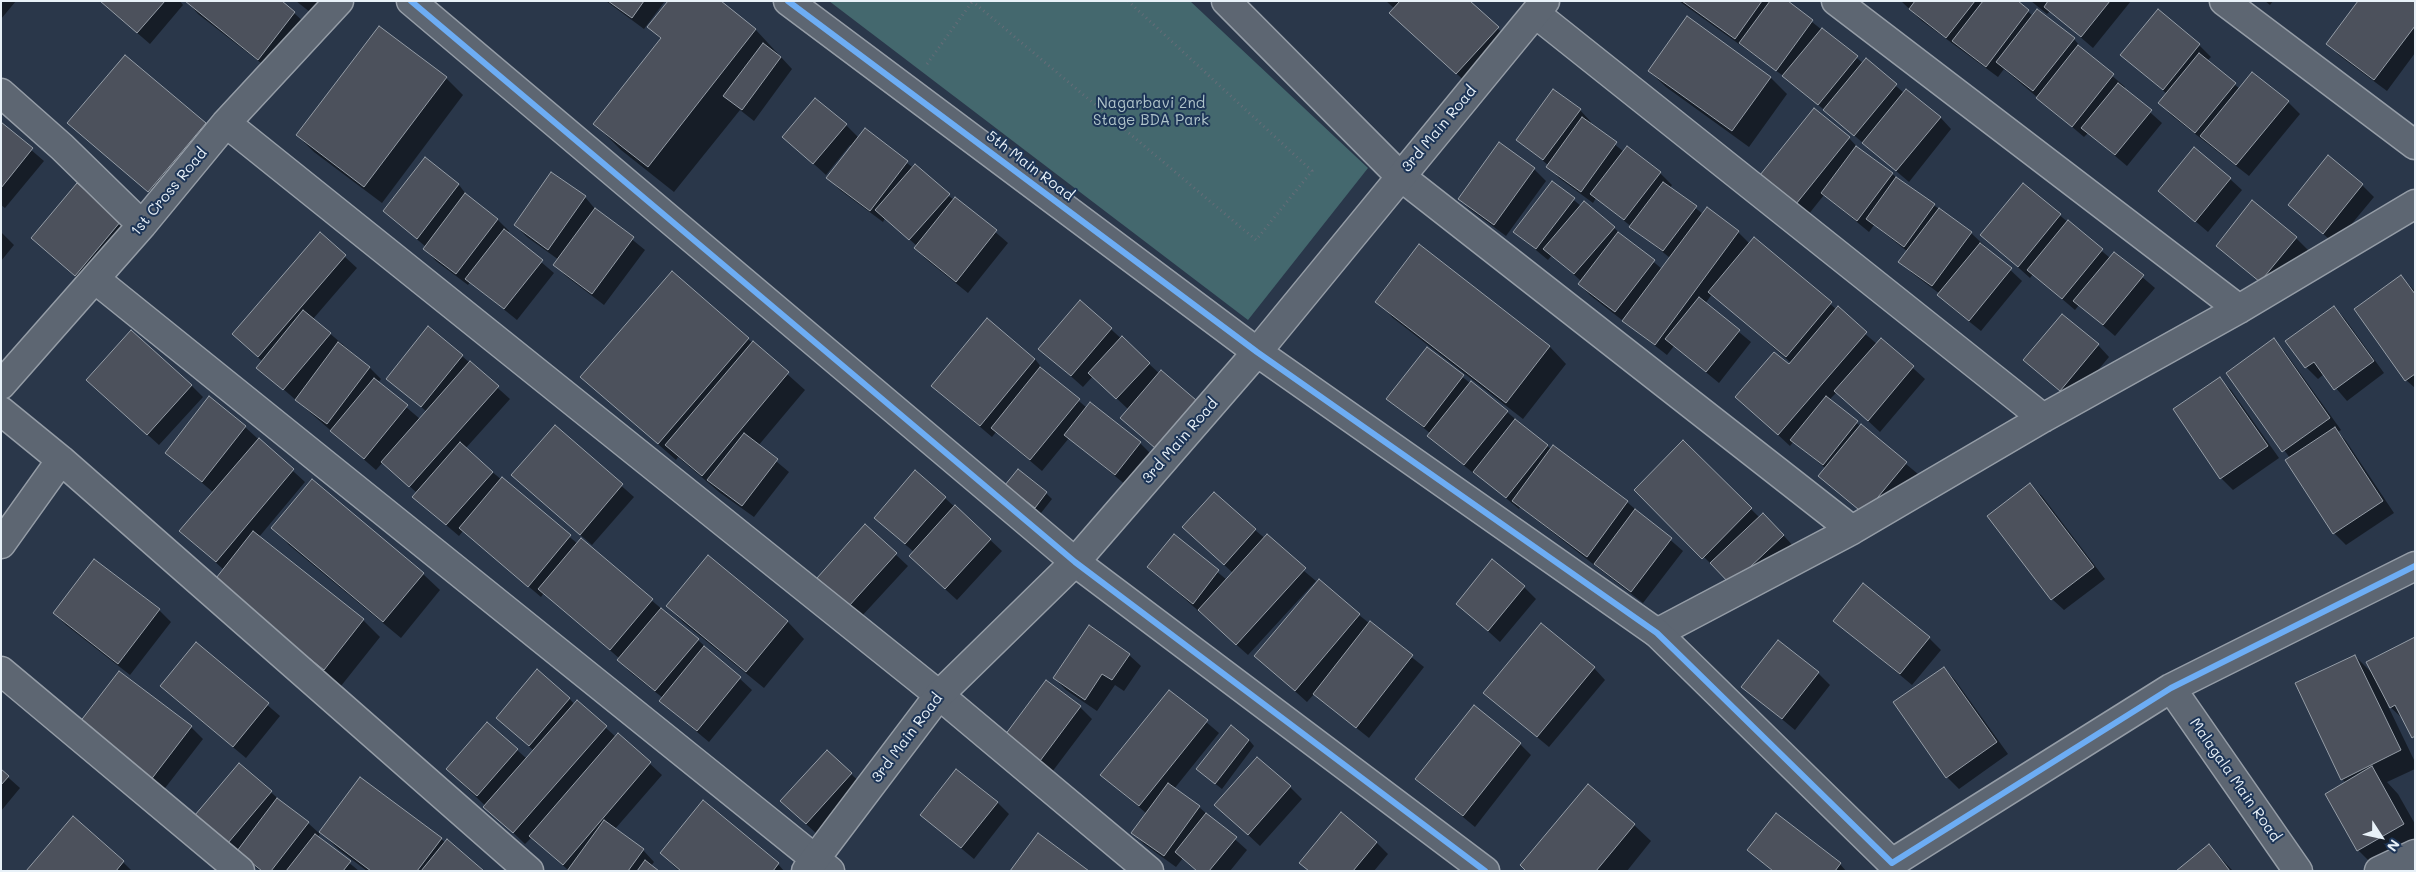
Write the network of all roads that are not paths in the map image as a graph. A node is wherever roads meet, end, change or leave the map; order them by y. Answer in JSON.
{"nodes":[{"id":1,"x":339,"y":1,"type":"edge"},
{"id":2,"x":411,"y":1,"type":"edge"},
{"id":3,"x":788,"y":1,"type":"edge"},
{"id":4,"x":1226,"y":1,"type":"edge"},
{"id":5,"x":1836,"y":1,"type":"edge"},
{"id":6,"x":2224,"y":1,"type":"edge"},
{"id":7,"x":1540,"y":7,"type":"edge"},
{"id":8,"x":1,"y":94,"type":"edge"},
{"id":9,"x":226,"y":123,"type":"junction"},
{"id":10,"x":2415,"y":145,"type":"edge"},
{"id":11,"x":1400,"y":176,"type":"junction"},
{"id":12,"x":2415,"y":204,"type":"edge"},
{"id":13,"x":142,"y":225,"type":"junction"},
{"id":14,"x":95,"y":279,"type":"junction"},
{"id":15,"x":2239,"y":309,"type":"junction"},
{"id":16,"x":1257,"y":352,"type":"junction"},
{"id":17,"x":1,"y":385,"type":"edge"},
{"id":18,"x":1,"y":411,"type":"edge"},
{"id":19,"x":2043,"y":418,"type":"junction"},
{"id":20,"x":61,"y":460,"type":"junction"},
{"id":21,"x":1852,"y":530,"type":"junction"},
{"id":22,"x":1,"y":544,"type":"edge"},
{"id":23,"x":1075,"y":562,"type":"junction"},
{"id":24,"x":2415,"y":566,"type":"edge"},
{"id":25,"x":1657,"y":633,"type":"junction"},
{"id":26,"x":1,"y":670,"type":"edge"},
{"id":27,"x":2171,"y":688,"type":"junction"},
{"id":28,"x":938,"y":695,"type":"junction"},
{"id":29,"x":2415,"y":854,"type":"edge"},
{"id":30,"x":818,"y":867,"type":"edge"},
{"id":31,"x":1888,"y":867,"type":"edge"},
{"id":32,"x":240,"y":871,"type":"edge"},
{"id":33,"x":529,"y":871,"type":"edge"},
{"id":34,"x":1149,"y":871,"type":"edge"},
{"id":35,"x":1485,"y":871,"type":"edge"},
{"id":36,"x":2298,"y":871,"type":"edge"},
{"id":37,"x":2379,"y":871,"type":"edge"}],
"edges":[{"from":1,"to":9,"type":"street","name":"1st Cross Road"},
{"from":2,"to":23,"type":"street"},
{"from":3,"to":16,"type":"street","name":"5th Main Road"},
{"from":4,"to":11,"type":"street"},
{"from":5,"to":15,"type":"street"},
{"from":6,"to":10,"type":"street"},
{"from":7,"to":11,"type":"street","name":"3rd Main Road"},
{"from":7,"to":19,"type":"street"},
{"from":8,"to":13,"type":"street"},
{"from":9,"to":13,"type":"street","name":"1st Cross Road"},
{"from":9,"to":28,"type":"street"},
{"from":11,"to":16,"type":"street","name":"3rd Main Road"},
{"from":11,"to":21,"type":"street"},
{"from":12,"to":15,"type":"street"},
{"from":13,"to":14,"type":"street","name":"1st Cross Road"},
{"from":14,"to":17,"type":"street","name":"1st Cross Road"},
{"from":14,"to":30,"type":"street"},
{"from":15,"to":19,"type":"street"},
{"from":16,"to":23,"type":"street","name":"3rd Main Road"},
{"from":16,"to":25,"type":"street","name":"5th Main Road"},
{"from":18,"to":20,"type":"street"},
{"from":19,"to":21,"type":"street"},
{"from":20,"to":22,"type":"street"},
{"from":20,"to":33,"type":"street"},
{"from":21,"to":25,"type":"street"},
{"from":23,"to":28,"type":"street","name":"3rd Main Road"},
{"from":23,"to":35,"type":"street"},
{"from":24,"to":27,"type":"street"},
{"from":25,"to":31,"type":"street","name":"5th Main Road"},
{"from":26,"to":32,"type":"street"},
{"from":27,"to":31,"type":"street"},
{"from":27,"to":36,"type":"street","name":"Malagala Main Road"},
{"from":28,"to":30,"type":"street","name":"3rd Main Road"},
{"from":28,"to":34,"type":"street"},
{"from":29,"to":37,"type":"street"}]}
